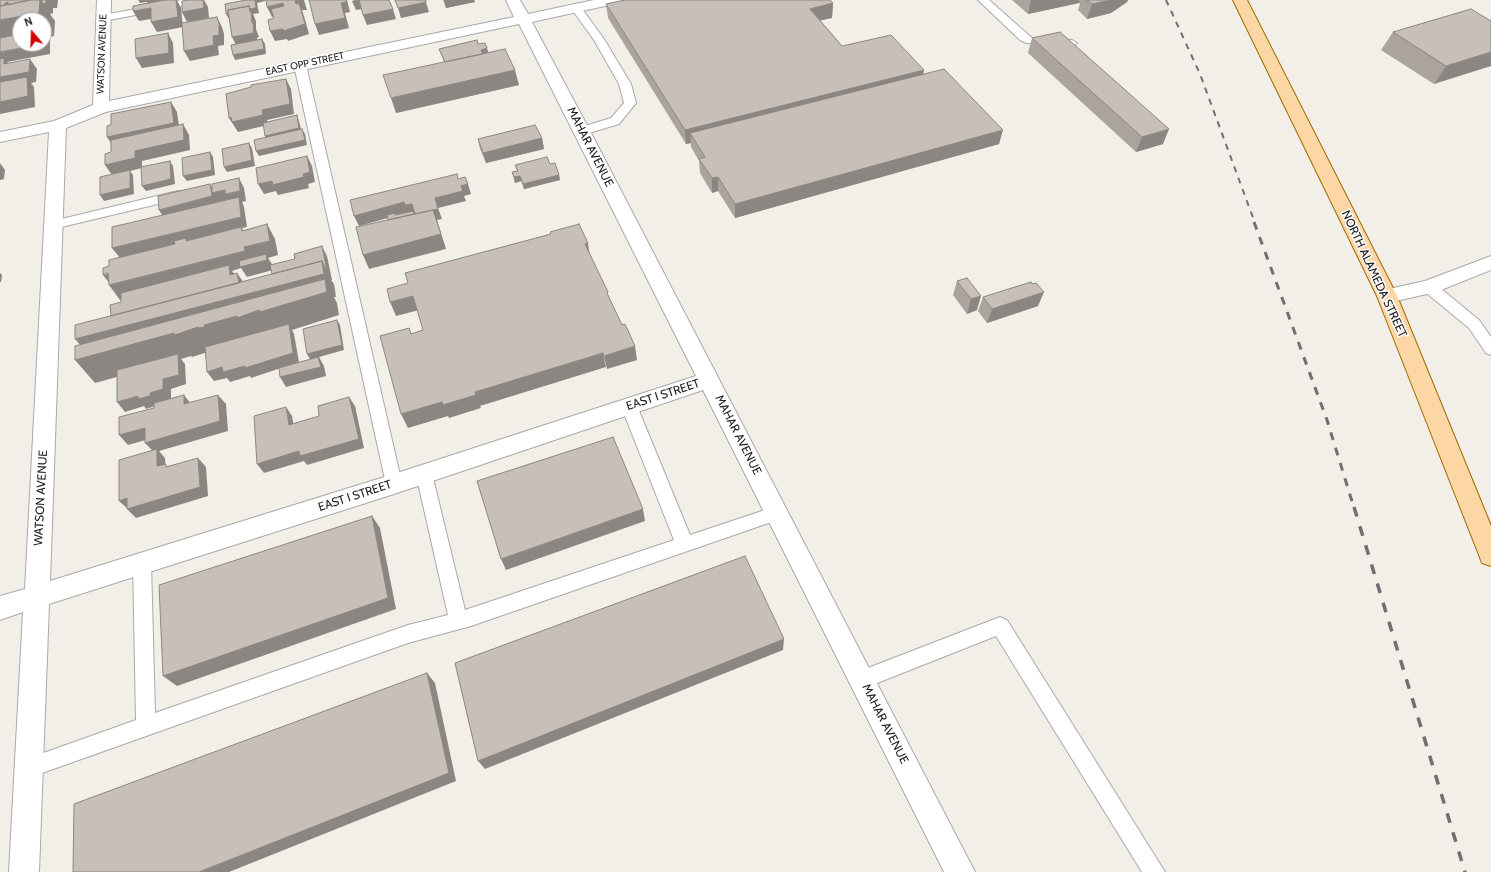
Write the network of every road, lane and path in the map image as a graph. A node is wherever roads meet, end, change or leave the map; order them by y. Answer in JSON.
{"nodes":[{"id":1,"x":104,"y":0,"type":"edge"},
{"id":2,"x":198,"y":0,"type":"edge"},
{"id":3,"x":513,"y":0,"type":"edge"},
{"id":4,"x":614,"y":0,"type":"edge"},
{"id":5,"x":983,"y":0,"type":"edge"},
{"id":6,"x":1240,"y":0,"type":"edge"},
{"id":7,"x":576,"y":8,"type":"junction"},
{"id":8,"x":104,"y":18,"type":"junction"},
{"id":9,"x":523,"y":19,"type":"junction"},
{"id":10,"x":1072,"y":43,"type":"edge"},
{"id":11,"x":300,"y":65,"type":"junction"},
{"id":12,"x":101,"y":108,"type":"junction"},
{"id":13,"x":58,"y":125,"type":"junction"},
{"id":14,"x":582,"y":131,"type":"junction"},
{"id":15,"x":0,"y":137,"type":"edge"},
{"id":16,"x":191,"y":192,"type":"edge"},
{"id":17,"x":53,"y":225,"type":"junction"},
{"id":18,"x":1491,"y":263,"type":"edge"},
{"id":19,"x":1429,"y":287,"type":"junction"},
{"id":20,"x":1387,"y":296,"type":"junction"},
{"id":21,"x":1491,"y":349,"type":"edge"},
{"id":22,"x":709,"y":380,"type":"junction"},
{"id":23,"x":629,"y":406,"type":"junction"},
{"id":24,"x":424,"y":474,"type":"junction"},
{"id":25,"x":394,"y":484,"type":"junction"},
{"id":26,"x":777,"y":513,"type":"junction"},
{"id":27,"x":685,"y":545,"type":"junction"},
{"id":28,"x":1491,"y":555,"type":"edge"},
{"id":29,"x":142,"y":563,"type":"junction"},
{"id":30,"x":36,"y":597,"type":"junction"},
{"id":31,"x":0,"y":608,"type":"edge"},
{"id":32,"x":458,"y":620,"type":"junction"},
{"id":33,"x":862,"y":680,"type":"junction"},
{"id":34,"x":146,"y":726,"type":"junction"},
{"id":35,"x":28,"y":768,"type":"junction"},
{"id":36,"x":24,"y":872,"type":"edge"},
{"id":37,"x":960,"y":872,"type":"edge"},
{"id":38,"x":1154,"y":872,"type":"edge"}],
"edges":[{"from":1,"to":8,"type":"street","name":"WATSON AVENUE"},
{"from":2,"to":8,"type":"lane"},
{"from":3,"to":9,"type":"street","name":"MAHAR AVENUE"},
{"from":4,"to":7,"type":"street","name":"EAST OPP STREET"},
{"from":5,"to":10,"type":"lane"},
{"from":6,"to":20,"type":"main road","name":"NORTH ALAMEDA STREET"},
{"from":7,"to":9,"type":"street","name":"EAST OPP STREET"},
{"from":7,"to":14,"type":"lane"},
{"from":8,"to":12,"type":"street","name":"WATSON AVENUE"},
{"from":9,"to":11,"type":"street","name":"EAST OPP STREET"},
{"from":9,"to":14,"type":"street","name":"MAHAR AVENUE"},
{"from":11,"to":12,"type":"street","name":"EAST OPP STREET"},
{"from":11,"to":25,"type":"lane"},
{"from":12,"to":13,"type":"street","name":"EAST OPP STREET"},
{"from":13,"to":15,"type":"street","name":"EAST OPP STREET"},
{"from":13,"to":17,"type":"street","name":"WATSON AVENUE"},
{"from":14,"to":22,"type":"street","name":"MAHAR AVENUE"},
{"from":16,"to":17,"type":"lane"},
{"from":17,"to":30,"type":"street","name":"WATSON AVENUE"},
{"from":18,"to":19,"type":"street"},
{"from":19,"to":20,"type":"street"},
{"from":19,"to":21,"type":"lane"},
{"from":20,"to":28,"type":"main road","name":"NORTH ALAMEDA STREET"},
{"from":22,"to":23,"type":"street","name":"EAST I STREET"},
{"from":22,"to":26,"type":"street","name":"MAHAR AVENUE"},
{"from":23,"to":24,"type":"street","name":"EAST I STREET"},
{"from":23,"to":27,"type":"lane"},
{"from":24,"to":25,"type":"street","name":"EAST I STREET"},
{"from":24,"to":32,"type":"lane"},
{"from":25,"to":29,"type":"street","name":"EAST I STREET"},
{"from":26,"to":27,"type":"lane"},
{"from":26,"to":33,"type":"street","name":"MAHAR AVENUE"},
{"from":27,"to":32,"type":"lane"},
{"from":29,"to":30,"type":"street","name":"EAST I STREET"},
{"from":29,"to":34,"type":"lane"},
{"from":30,"to":31,"type":"street","name":"EAST I STREET"},
{"from":30,"to":35,"type":"street","name":"WATSON AVENUE"},
{"from":32,"to":34,"type":"lane"},
{"from":33,"to":37,"type":"street","name":"MAHAR AVENUE"},
{"from":33,"to":38,"type":"lane"},
{"from":34,"to":35,"type":"lane"},
{"from":35,"to":36,"type":"street","name":"WATSON AVENUE"}]}
